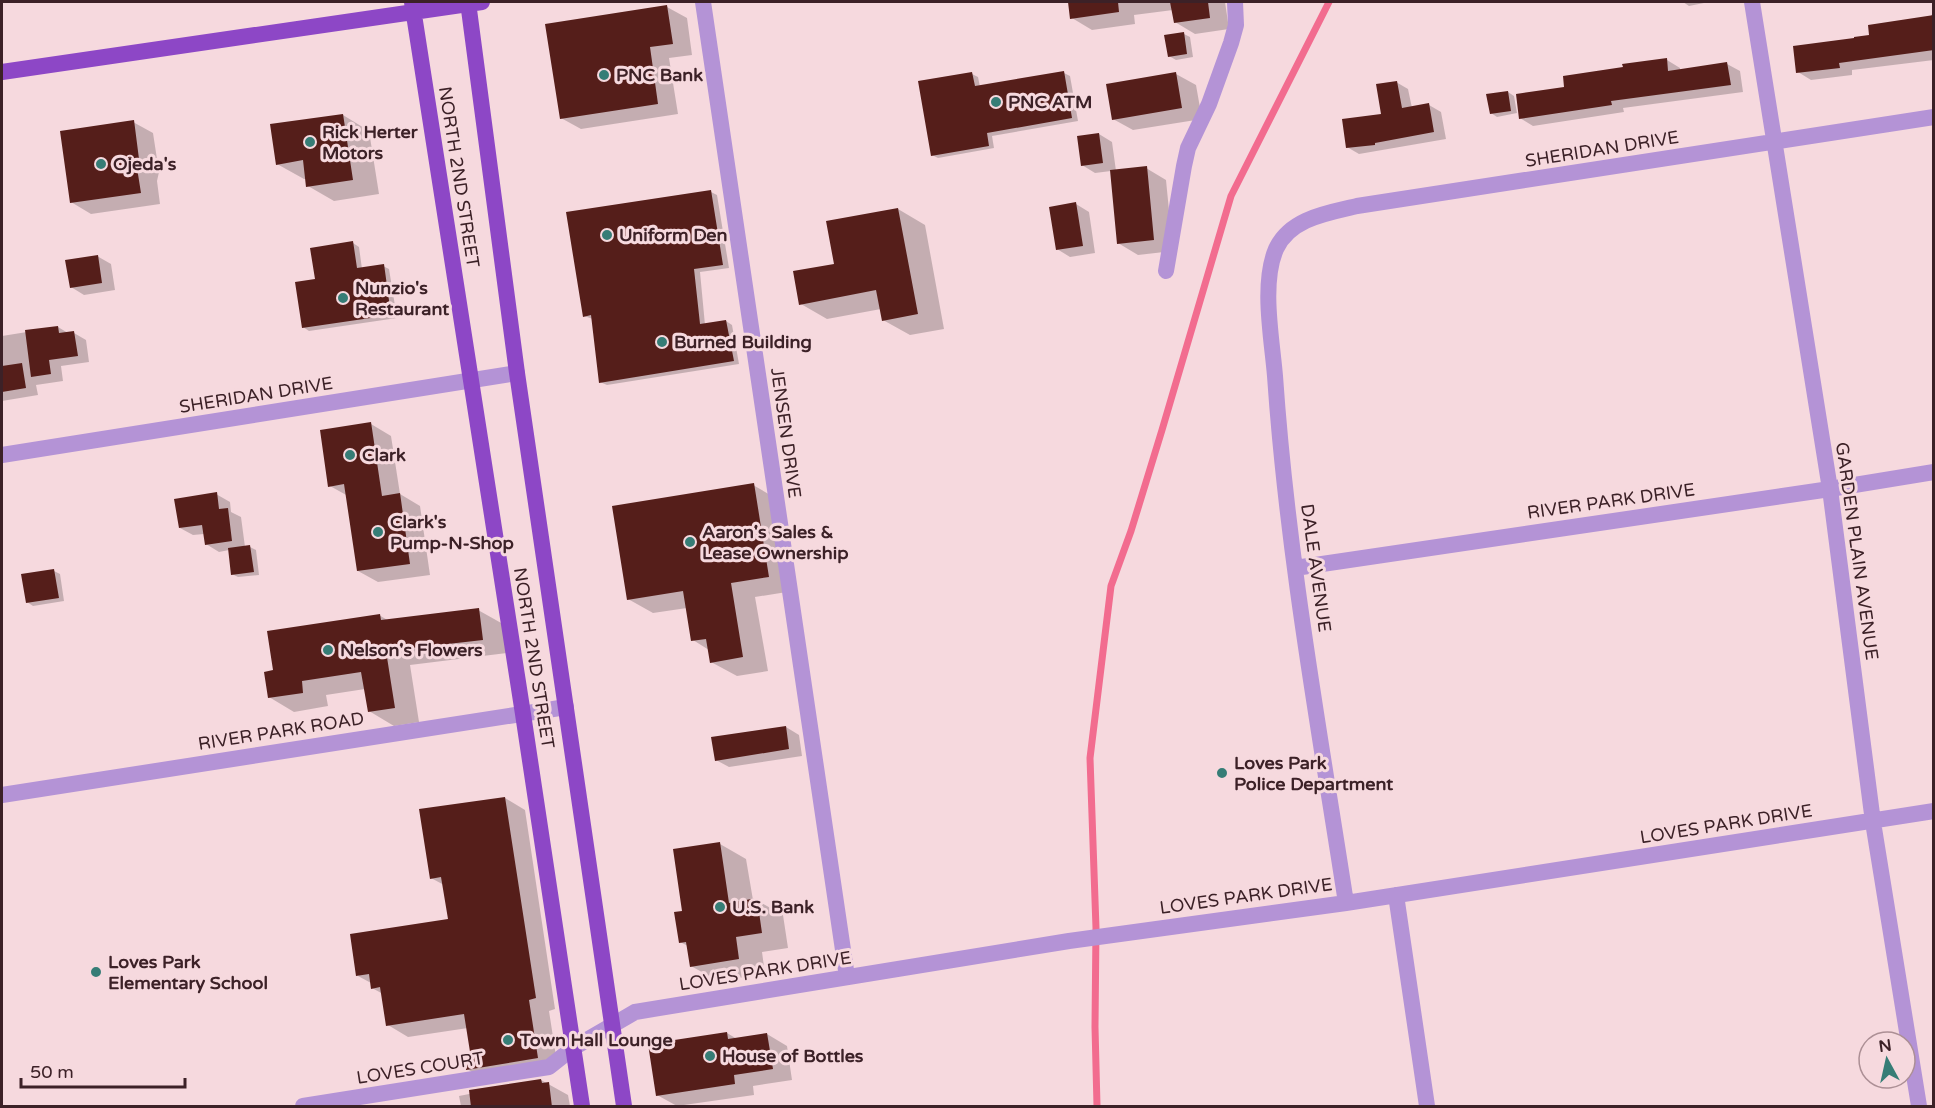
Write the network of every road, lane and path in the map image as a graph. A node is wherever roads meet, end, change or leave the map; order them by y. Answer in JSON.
{"nodes":[{"id":1,"x":472,"y":2,"type":"edge"},
{"id":2,"x":703,"y":2,"type":"edge"},
{"id":3,"x":1235,"y":2,"type":"edge"},
{"id":4,"x":1752,"y":2,"type":"edge"},
{"id":5,"x":413,"y":7,"type":"edge"},
{"id":6,"x":2,"y":72,"type":"edge"},
{"id":7,"x":1934,"y":117,"type":"edge"},
{"id":8,"x":1773,"y":142,"type":"junction"},
{"id":9,"x":1283,"y":238,"type":"joint"},
{"id":10,"x":1166,"y":271,"type":"dead end"},
{"id":11,"x":517,"y":373,"type":"junction"},
{"id":12,"x":471,"y":381,"type":"junction"},
{"id":13,"x":2,"y":456,"type":"edge"},
{"id":14,"x":1934,"y":472,"type":"edge"},
{"id":15,"x":1830,"y":489,"type":"junction"},
{"id":16,"x":1294,"y":568,"type":"junction"},
{"id":17,"x":567,"y":707,"type":"junction"},
{"id":18,"x":524,"y":714,"type":"junction"},
{"id":19,"x":2,"y":795,"type":"edge"},
{"id":20,"x":1934,"y":812,"type":"edge"},
{"id":21,"x":1873,"y":822,"type":"junction"},
{"id":22,"x":1396,"y":895,"type":"junction"},
{"id":23,"x":1346,"y":903,"type":"junction"},
{"id":24,"x":847,"y":977,"type":"junction"},
{"id":25,"x":611,"y":1026,"type":"junction"},
{"id":26,"x":573,"y":1048,"type":"junction"},
{"id":27,"x":303,"y":1107,"type":"edge"},
{"id":28,"x":582,"y":1107,"type":"edge"},
{"id":29,"x":624,"y":1107,"type":"edge"},
{"id":30,"x":1427,"y":1107,"type":"edge"},
{"id":31,"x":1919,"y":1107,"type":"edge"}],
"edges":[{"from":1,"to":5,"type":"main road"},
{"from":1,"to":11,"type":"main road","name":"NORTH 2ND STREET"},
{"from":2,"to":24,"type":"street","name":"JENSEN DRIVE"},
{"from":3,"to":10,"type":"street"},
{"from":4,"to":8,"type":"street","name":"GARDEN PLAIN AVENUE"},
{"from":5,"to":6,"type":"main road"},
{"from":5,"to":12,"type":"main road","name":"NORTH 2ND STREET"},
{"from":7,"to":8,"type":"street","name":"SHERIDAN DRIVE"},
{"from":8,"to":9,"type":"street","name":"SHERIDAN DRIVE"},
{"from":8,"to":15,"type":"street","name":"GARDEN PLAIN AVENUE"},
{"from":9,"to":16,"type":"street","name":"DALE AVENUE"},
{"from":11,"to":12,"type":"street","name":"SHERIDAN DRIVE"},
{"from":11,"to":17,"type":"main road","name":"NORTH 2ND STREET"},
{"from":12,"to":13,"type":"street","name":"SHERIDAN DRIVE"},
{"from":12,"to":18,"type":"main road","name":"NORTH 2ND STREET"},
{"from":14,"to":15,"type":"street","name":"RIVER PARK DRIVE"},
{"from":15,"to":16,"type":"street","name":"RIVER PARK DRIVE"},
{"from":15,"to":21,"type":"street","name":"GARDEN PLAIN AVENUE"},
{"from":16,"to":23,"type":"street","name":"DALE AVENUE"},
{"from":17,"to":18,"type":"street","name":"RIVER PARK ROAD"},
{"from":17,"to":25,"type":"main road","name":"NORTH 2ND STREET"},
{"from":18,"to":19,"type":"street","name":"RIVER PARK ROAD"},
{"from":18,"to":26,"type":"main road","name":"NORTH 2ND STREET"},
{"from":20,"to":21,"type":"street","name":"LOVES PARK DRIVE"},
{"from":21,"to":22,"type":"street","name":"LOVES PARK DRIVE"},
{"from":21,"to":31,"type":"street","name":"GARDEN PLAIN AVENUE"},
{"from":22,"to":23,"type":"street","name":"LOVES PARK DRIVE"},
{"from":22,"to":30,"type":"street"},
{"from":23,"to":24,"type":"street","name":"LOVES PARK DRIVE"},
{"from":24,"to":25,"type":"street","name":"LOVES PARK DRIVE"},
{"from":25,"to":26,"type":"street","name":"LOVES PARK DRIVE"},
{"from":25,"to":29,"type":"main road","name":"NORTH 2ND STREET"},
{"from":26,"to":27,"type":"street","name":"LOVES COURT"},
{"from":26,"to":28,"type":"main road","name":"NORTH 2ND STREET"}]}
